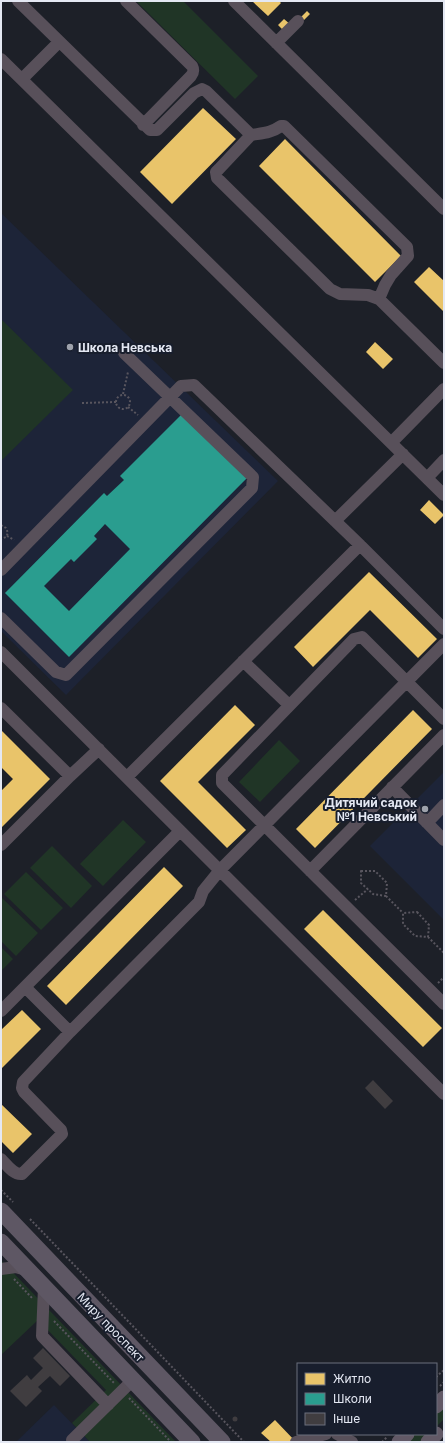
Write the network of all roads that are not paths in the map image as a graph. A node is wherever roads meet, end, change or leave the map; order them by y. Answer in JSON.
{"nodes":[{"id":1,"x":18,"y":1,"type":"edge"},
{"id":2,"x":126,"y":1,"type":"edge"},
{"id":3,"x":234,"y":1,"type":"edge"},
{"id":4,"x":298,"y":21,"type":"dead end"},
{"id":5,"x":59,"y":42,"type":"junction"},
{"id":6,"x":276,"y":43,"type":"junction"},
{"id":7,"x":1,"y":58,"type":"edge"},
{"id":8,"x":22,"y":79,"type":"junction"},
{"id":9,"x":144,"y":125,"type":"junction"},
{"id":10,"x":251,"y":134,"type":"junction"},
{"id":11,"x":444,"y":209,"type":"edge"},
{"id":12,"x":379,"y":299,"type":"junction"},
{"id":13,"x":127,"y":356,"type":"road end"},
{"id":14,"x":444,"y":363,"type":"edge"},
{"id":15,"x":444,"y":389,"type":"edge"},
{"id":16,"x":170,"y":398,"type":"junction"},
{"id":17,"x":391,"y":443,"type":"junction"},
{"id":18,"x":403,"y":454,"type":"junction"},
{"id":19,"x":444,"y":460,"type":"edge"},
{"id":20,"x":426,"y":478,"type":"junction"},
{"id":21,"x":444,"y":495,"type":"edge"},
{"id":22,"x":335,"y":521,"type":"junction"},
{"id":23,"x":360,"y":545,"type":"junction"},
{"id":24,"x":1,"y":570,"type":"edge"},
{"id":25,"x":1,"y":618,"type":"edge"},
{"id":26,"x":444,"y":629,"type":"edge"},
{"id":27,"x":444,"y":644,"type":"edge"},
{"id":28,"x":1,"y":652,"type":"edge"},
{"id":29,"x":243,"y":661,"type":"junction"},
{"id":30,"x":407,"y":682,"type":"junction"},
{"id":31,"x":289,"y":706,"type":"junction"},
{"id":32,"x":1,"y":708,"type":"edge"},
{"id":33,"x":444,"y":719,"type":"edge"},
{"id":34,"x":444,"y":734,"type":"edge"},
{"id":35,"x":99,"y":749,"type":"junction"},
{"id":36,"x":70,"y":776,"type":"junction"},
{"id":37,"x":127,"y":777,"type":"junction"},
{"id":38,"x":392,"y":787,"type":"junction"},
{"id":39,"x":444,"y":805,"type":"edge"},
{"id":40,"x":427,"y":823,"type":"junction"},
{"id":41,"x":264,"y":825,"type":"junction"},
{"id":42,"x":180,"y":831,"type":"junction"},
{"id":43,"x":444,"y":840,"type":"edge"},
{"id":44,"x":1,"y":845,"type":"edge"},
{"id":45,"x":220,"y":870,"type":"junction"},
{"id":46,"x":310,"y":870,"type":"junction"},
{"id":47,"x":25,"y":987,"type":"junction"},
{"id":48,"x":444,"y":1004,"type":"edge"},
{"id":49,"x":1,"y":1011,"type":"edge"},
{"id":50,"x":70,"y":1032,"type":"junction"},
{"id":51,"x":444,"y":1094,"type":"edge"},
{"id":52,"x":1,"y":1159,"type":"edge"},
{"id":53,"x":9,"y":1209,"type":"edge"},
{"id":54,"x":1,"y":1242,"type":"edge"},
{"id":55,"x":2,"y":1268,"type":"edge"},
{"id":56,"x":29,"y":1272,"type":"junction"},
{"id":57,"x":44,"y":1287,"type":"junction"},
{"id":58,"x":124,"y":1340,"type":"junction"},
{"id":59,"x":109,"y":1354,"type":"junction"},
{"id":60,"x":128,"y":1386,"type":"junction"},
{"id":61,"x":108,"y":1404,"type":"junction"},
{"id":62,"x":322,"y":1435,"type":"edge"},
{"id":63,"x":339,"y":1435,"type":"edge"},
{"id":64,"x":74,"y":1442,"type":"edge"},
{"id":65,"x":191,"y":1442,"type":"edge"},
{"id":66,"x":222,"y":1442,"type":"edge"},
{"id":67,"x":296,"y":1442,"type":"edge"},
{"id":68,"x":351,"y":1442,"type":"edge"}],
"edges":[{"from":1,"to":5,"type":"lane"},
{"from":2,"to":9,"type":"lane"},
{"from":3,"to":6,"type":"lane"},
{"from":4,"to":6,"type":"lane"},
{"from":5,"to":8,"type":"lane"},
{"from":5,"to":9,"type":"lane"},
{"from":6,"to":11,"type":"lane"},
{"from":7,"to":8,"type":"lane"},
{"from":8,"to":17,"type":"lane"},
{"from":9,"to":10,"type":"lane"},
{"from":10,"to":12,"type":"lane"},
{"from":10,"to":12,"type":"lane"},
{"from":12,"to":14,"type":"lane"},
{"from":13,"to":16,"type":"lane"},
{"from":15,"to":17,"type":"lane"},
{"from":16,"to":22,"type":"lane"},
{"from":16,"to":24,"type":"lane"},
{"from":16,"to":25,"type":"lane"},
{"from":17,"to":18,"type":"lane"},
{"from":18,"to":20,"type":"lane"},
{"from":18,"to":22,"type":"lane"},
{"from":19,"to":20,"type":"lane"},
{"from":20,"to":21,"type":"lane"},
{"from":22,"to":23,"type":"lane"},
{"from":23,"to":26,"type":"lane"},
{"from":23,"to":29,"type":"lane"},
{"from":27,"to":30,"type":"lane"},
{"from":28,"to":35,"type":"lane"},
{"from":29,"to":31,"type":"lane"},
{"from":29,"to":37,"type":"lane"},
{"from":30,"to":31,"type":"lane"},
{"from":30,"to":33,"type":"lane"},
{"from":30,"to":41,"type":"lane"},
{"from":31,"to":41,"type":"lane"},
{"from":32,"to":36,"type":"lane"},
{"from":34,"to":38,"type":"lane"},
{"from":35,"to":36,"type":"lane"},
{"from":35,"to":37,"type":"lane"},
{"from":36,"to":44,"type":"lane"},
{"from":37,"to":42,"type":"lane"},
{"from":38,"to":40,"type":"lane"},
{"from":38,"to":46,"type":"lane"},
{"from":39,"to":40,"type":"lane"},
{"from":40,"to":43,"type":"lane"},
{"from":41,"to":45,"type":"lane"},
{"from":41,"to":46,"type":"lane"},
{"from":42,"to":45,"type":"lane"},
{"from":42,"to":47,"type":"lane"},
{"from":45,"to":50,"type":"lane"},
{"from":45,"to":51,"type":"lane"},
{"from":46,"to":48,"type":"lane"},
{"from":47,"to":49,"type":"lane"},
{"from":47,"to":50,"type":"lane"},
{"from":50,"to":52,"type":"lane"},
{"from":53,"to":58,"type":"highway","name":"Миру проспект"},
{"from":54,"to":56,"type":"highway","name":"Миру проспект"},
{"from":55,"to":56,"type":"lane"},
{"from":56,"to":57,"type":"highway","name":"Миру проспект"},
{"from":57,"to":59,"type":"highway","name":"Миру проспект"},
{"from":57,"to":61,"type":"lane"},
{"from":58,"to":59,"type":"highway"},
{"from":58,"to":66,"type":"highway","name":"Миру проспект"},
{"from":59,"to":60,"type":"highway","name":"Миру проспект"},
{"from":60,"to":61,"type":"lane"},
{"from":60,"to":65,"type":"highway","name":"Миру проспект"},
{"from":61,"to":64,"type":"lane"},
{"from":62,"to":67,"type":"lane"},
{"from":63,"to":68,"type":"lane"}]}
